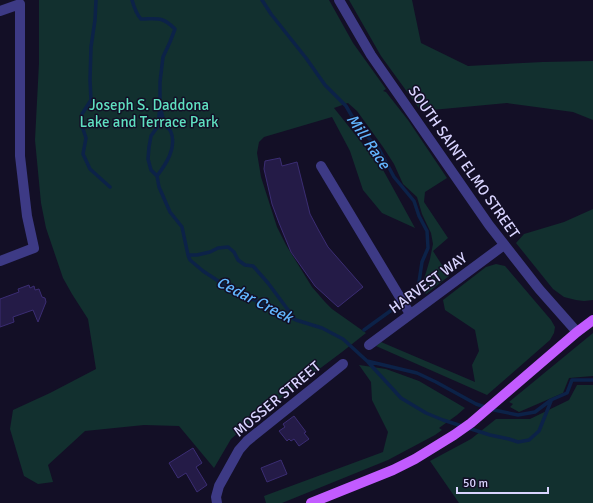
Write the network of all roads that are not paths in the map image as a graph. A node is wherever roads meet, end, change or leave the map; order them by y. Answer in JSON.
{"nodes":[{"id":1,"x":339,"y":0,"type":"edge"},
{"id":2,"x":0,"y":11,"type":"edge"},
{"id":3,"x":321,"y":166,"type":"dead end"},
{"id":4,"x":504,"y":245,"type":"junction"},
{"id":5,"x":0,"y":261,"type":"edge"},
{"id":6,"x":410,"y":314,"type":"junction"},
{"id":7,"x":593,"y":320,"type":"edge"},
{"id":8,"x":577,"y":332,"type":"junction"},
{"id":9,"x":369,"y":345,"type":"dead end"},
{"id":10,"x":343,"y":364,"type":"dead end"},
{"id":11,"x":217,"y":503,"type":"edge"},
{"id":12,"x":311,"y":503,"type":"edge"}],
"edges":[{"from":1,"to":4,"type":"street","name":"SOUTH SAINT ELMO STREET"},
{"from":2,"to":5,"type":"street"},
{"from":3,"to":6,"type":"street"},
{"from":4,"to":6,"type":"street","name":"HARVEST WAY"},
{"from":4,"to":8,"type":"street","name":"SOUTH SAINT ELMO STREET"},
{"from":6,"to":9,"type":"street","name":"HARVEST WAY"},
{"from":7,"to":8,"type":"main road"},
{"from":8,"to":12,"type":"main road"},
{"from":10,"to":11,"type":"street","name":"MOSSER STREET"}]}
